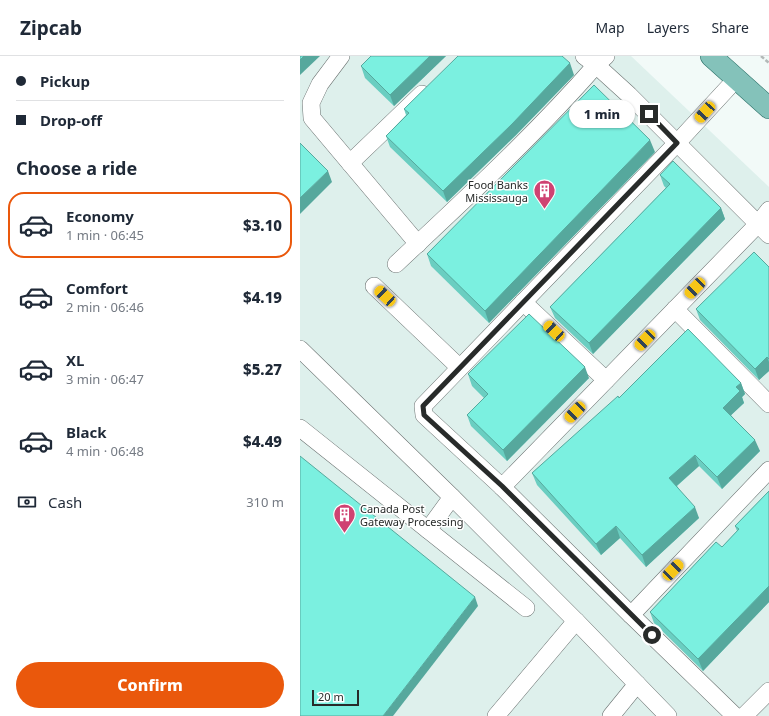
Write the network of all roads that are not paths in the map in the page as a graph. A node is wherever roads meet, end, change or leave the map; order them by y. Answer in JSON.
{"nodes":[{"id":1,"x":341,"y":56,"type":"edge"},
{"id":2,"x":710,"y":56,"type":"edge"},
{"id":3,"x":595,"y":59,"type":"edge"},
{"id":4,"x":737,"y":78,"type":"junction"},
{"id":5,"x":435,"y":81,"type":"edge"},
{"id":6,"x":769,"y":108,"type":"edge"},
{"id":7,"x":677,"y":143,"type":"junction"},
{"id":8,"x":350,"y":163,"type":"junction"},
{"id":9,"x":769,"y":210,"type":"edge"},
{"id":10,"x":763,"y":229,"type":"edge"},
{"id":11,"x":418,"y":244,"type":"junction"},
{"id":12,"x":396,"y":264,"type":"dead end"},
{"id":13,"x":374,"y":286,"type":"dead end"},
{"id":14,"x":522,"y":302,"type":"junction"},
{"id":15,"x":675,"y":309,"type":"junction"},
{"id":16,"x":300,"y":350,"type":"edge"},
{"id":17,"x":459,"y":367,"type":"junction"},
{"id":18,"x":606,"y":380,"type":"junction"},
{"id":19,"x":769,"y":404,"type":"edge"},
{"id":20,"x":300,"y":428,"type":"edge"},
{"id":21,"x":769,"y":470,"type":"edge"},
{"id":22,"x":502,"y":486,"type":"junction"},
{"id":23,"x":452,"y":497,"type":"junction"},
{"id":24,"x":428,"y":530,"type":"junction"},
{"id":25,"x":526,"y":608,"type":"dead end"},
{"id":26,"x":631,"y":615,"type":"junction"},
{"id":27,"x":576,"y":621,"type":"junction"},
{"id":28,"x":637,"y":684,"type":"junction"},
{"id":29,"x":769,"y":691,"type":"edge"},
{"id":30,"x":496,"y":716,"type":"edge"},
{"id":31,"x":611,"y":716,"type":"edge"},
{"id":32,"x":668,"y":716,"type":"edge"},
{"id":33,"x":735,"y":716,"type":"edge"},
{"id":34,"x":744,"y":716,"type":"edge"}],
"edges":[{"from":1,"to":8,"type":"lane"},
{"from":2,"to":4,"type":"main road"},
{"from":3,"to":7,"type":"lane"},
{"from":3,"to":11,"type":"lane"},
{"from":4,"to":6,"type":"main road"},
{"from":4,"to":7,"type":"lane"},
{"from":5,"to":8,"type":"lane"},
{"from":7,"to":10,"type":"lane"},
{"from":7,"to":14,"type":"lane"},
{"from":8,"to":11,"type":"lane"},
{"from":9,"to":10,"type":"lane"},
{"from":10,"to":15,"type":"lane"},
{"from":11,"to":12,"type":"lane"},
{"from":13,"to":17,"type":"lane"},
{"from":14,"to":17,"type":"lane"},
{"from":14,"to":18,"type":"lane"},
{"from":15,"to":18,"type":"lane"},
{"from":15,"to":19,"type":"lane"},
{"from":16,"to":23,"type":"lane"},
{"from":17,"to":22,"type":"lane"},
{"from":18,"to":22,"type":"lane"},
{"from":20,"to":24,"type":"lane"},
{"from":21,"to":26,"type":"lane"},
{"from":22,"to":26,"type":"lane"},
{"from":23,"to":24,"type":"lane"},
{"from":23,"to":27,"type":"lane"},
{"from":24,"to":25,"type":"lane"},
{"from":26,"to":33,"type":"lane"},
{"from":27,"to":28,"type":"lane"},
{"from":27,"to":30,"type":"lane"},
{"from":28,"to":31,"type":"lane"},
{"from":28,"to":32,"type":"lane"},
{"from":29,"to":34,"type":"lane"}]}
